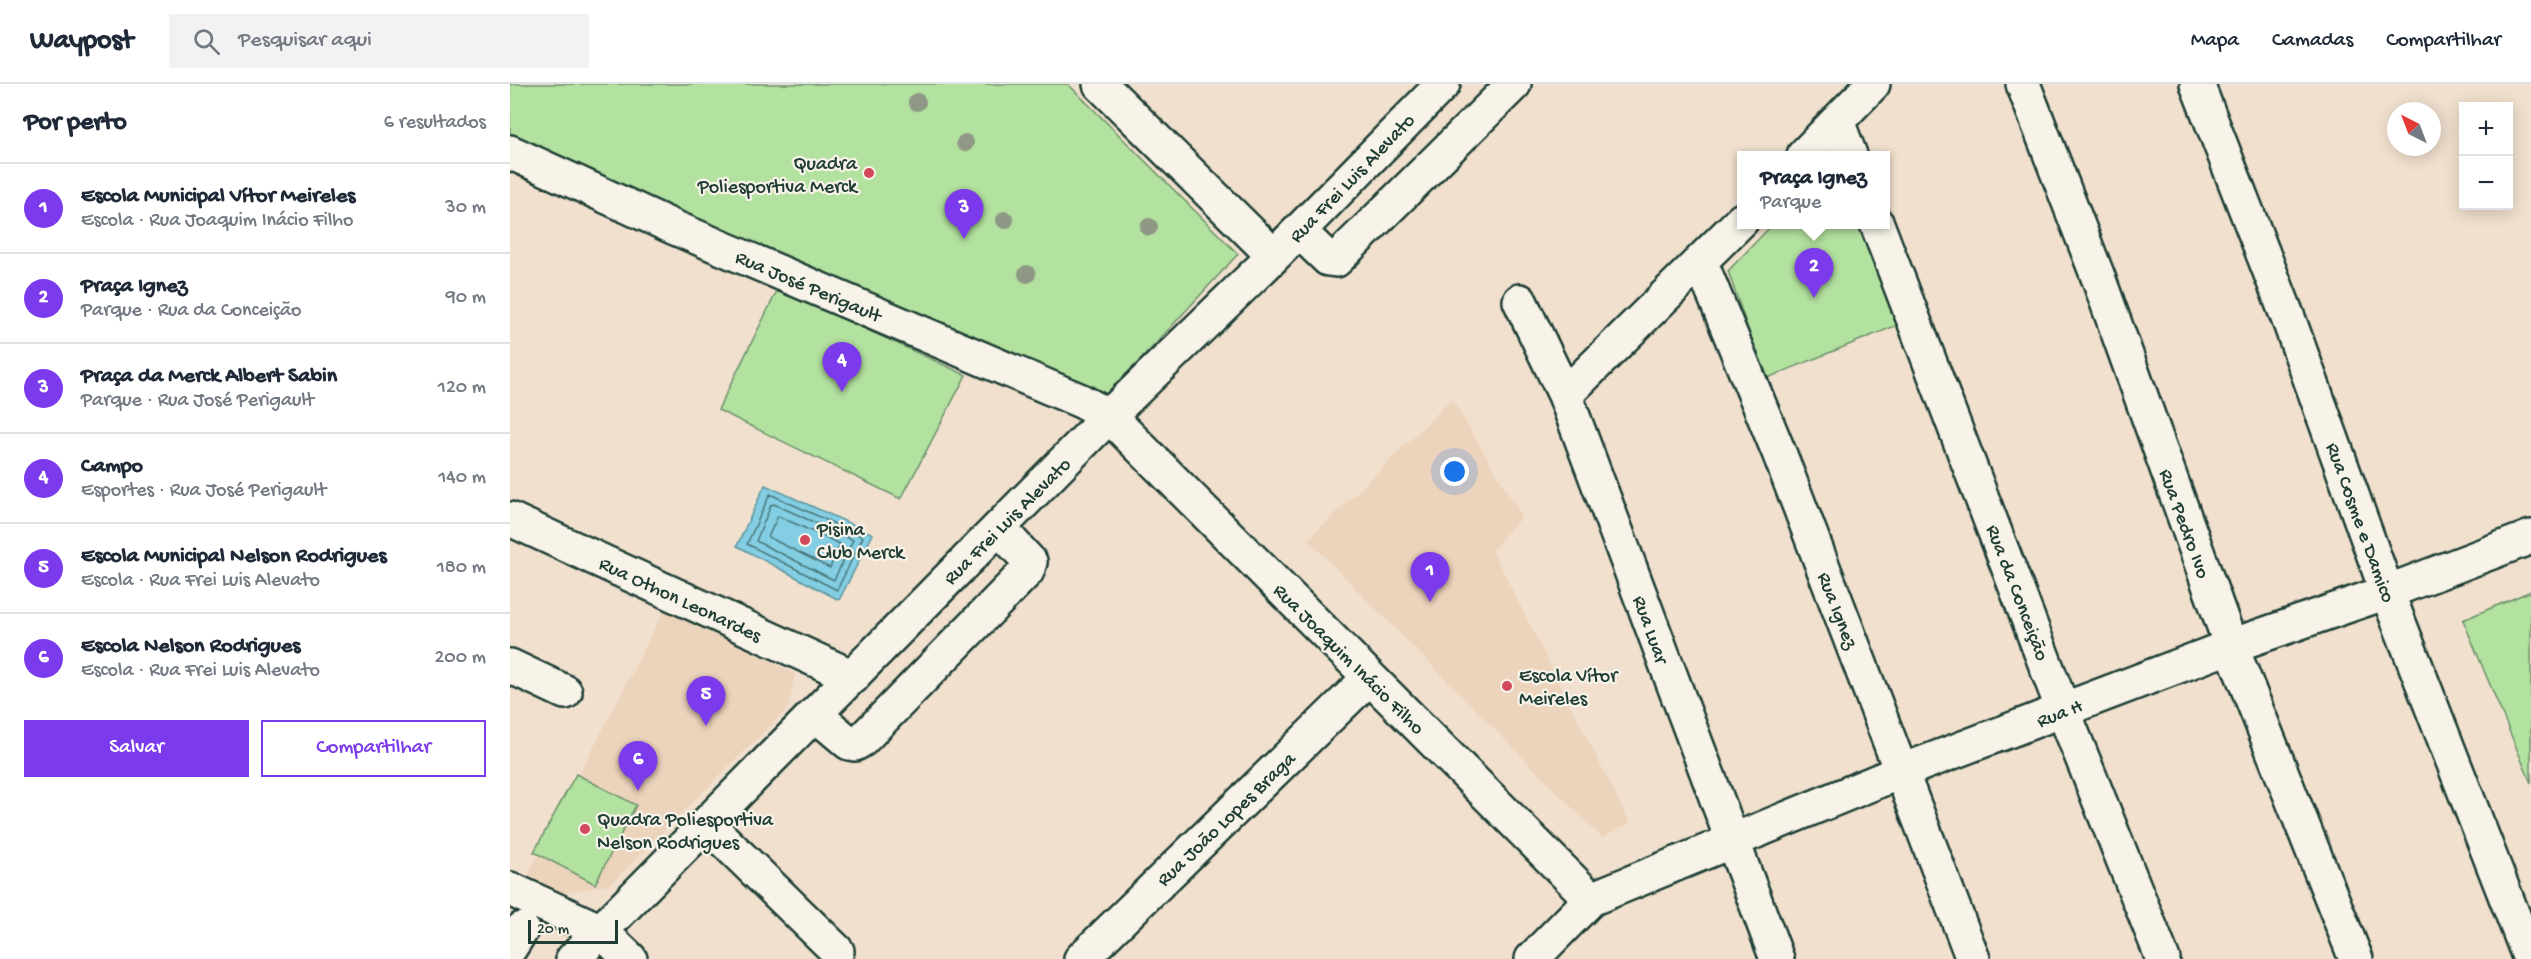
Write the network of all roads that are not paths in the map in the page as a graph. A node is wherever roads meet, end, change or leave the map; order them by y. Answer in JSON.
{"nodes":[{"id":1,"x":1100,"y":84,"type":"edge"},
{"id":2,"x":1443,"y":84,"type":"edge"},
{"id":3,"x":1514,"y":84,"type":"edge"},
{"id":4,"x":1874,"y":84,"type":"edge"},
{"id":5,"x":2024,"y":84,"type":"edge"},
{"id":6,"x":2197,"y":84,"type":"edge"},
{"id":7,"x":1837,"y":121,"type":"junction"},
{"id":8,"x":1809,"y":151,"type":"edge"},
{"id":9,"x":1848,"y":151,"type":"edge"},
{"id":10,"x":510,"y":152,"type":"edge"},
{"id":11,"x":1737,"y":225,"type":"edge"},
{"id":12,"x":1879,"y":229,"type":"edge"},
{"id":13,"x":1299,"y":231,"type":"junction"},
{"id":14,"x":1274,"y":256,"type":"junction"},
{"id":15,"x":1701,"y":263,"type":"junction"},
{"id":16,"x":1520,"y":302,"type":"dead end"},
{"id":17,"x":1565,"y":395,"type":"junction"},
{"id":18,"x":1109,"y":416,"type":"junction"},
{"id":19,"x":510,"y":519,"type":"edge"},
{"id":20,"x":999,"y":528,"type":"junction"},
{"id":21,"x":2531,"y":537,"type":"edge"},
{"id":22,"x":2387,"y":592,"type":"junction"},
{"id":23,"x":2231,"y":646,"type":"junction"},
{"id":24,"x":510,"y":666,"type":"edge"},
{"id":25,"x":853,"y":676,"type":"junction"},
{"id":26,"x":1369,"y":678,"type":"junction"},
{"id":27,"x":565,"y":692,"type":"dead end"},
{"id":28,"x":2063,"y":710,"type":"junction"},
{"id":29,"x":816,"y":715,"type":"junction"},
{"id":30,"x":1900,"y":772,"type":"junction"},
{"id":31,"x":707,"y":824,"type":"junction"},
{"id":32,"x":1731,"y":840,"type":"junction"},
{"id":33,"x":510,"y":890,"type":"edge"},
{"id":34,"x":1591,"y":898,"type":"junction"},
{"id":35,"x":601,"y":931,"type":"junction"},
{"id":36,"x":837,"y":951,"type":"dead end"},
{"id":37,"x":643,"y":957,"type":"edge"},
{"id":38,"x":573,"y":959,"type":"edge"},
{"id":39,"x":1081,"y":959,"type":"edge"},
{"id":40,"x":1532,"y":959,"type":"edge"},
{"id":41,"x":1777,"y":959,"type":"edge"},
{"id":42,"x":1973,"y":959,"type":"edge"},
{"id":43,"x":2163,"y":959,"type":"edge"},
{"id":44,"x":2356,"y":959,"type":"edge"},
{"id":45,"x":2530,"y":959,"type":"edge"}],
"edges":[{"from":1,"to":14,"type":"street"},
{"from":2,"to":13,"type":"street","name":"Rua Frei Luis Alevato"},
{"from":3,"to":13,"type":"street"},
{"from":4,"to":7,"type":"street"},
{"from":5,"to":23,"type":"street","name":"Rua Pedro Ivo"},
{"from":6,"to":22,"type":"street","name":"Rua Cosme e Damico"},
{"from":7,"to":8,"type":"street"},
{"from":7,"to":9,"type":"street"},
{"from":10,"to":18,"type":"street","name":"Rua José Perigault"},
{"from":11,"to":15,"type":"street"},
{"from":12,"to":28,"type":"street","name":"Rua da Conceição"},
{"from":13,"to":14,"type":"street","name":"Rua Frei Luis Alevato"},
{"from":14,"to":18,"type":"street","name":"Rua Frei Luis Alevato"},
{"from":15,"to":17,"type":"street"},
{"from":15,"to":30,"type":"street","name":"Rua Ignez"},
{"from":16,"to":17,"type":"street","name":"Rua Luar"},
{"from":17,"to":32,"type":"street","name":"Rua Luar"},
{"from":18,"to":20,"type":"street","name":"Rua Frei Luis Alevato"},
{"from":18,"to":26,"type":"street","name":"Rua Joaquim Inácio Filho"},
{"from":19,"to":25,"type":"street","name":"Rua Othon Leonardes"},
{"from":20,"to":25,"type":"street","name":"Rua Frei Luis Alevato"},
{"from":20,"to":29,"type":"street"},
{"from":21,"to":22,"type":"street","name":"Rua H"},
{"from":22,"to":23,"type":"street","name":"Rua H"},
{"from":22,"to":45,"type":"street","name":"Rua Cosme e Damico"},
{"from":23,"to":28,"type":"street","name":"Rua H"},
{"from":23,"to":44,"type":"street","name":"Rua Pedro Ivo"},
{"from":24,"to":27,"type":"street"},
{"from":25,"to":29,"type":"street","name":"Rua Frei Luis Alevato"},
{"from":26,"to":34,"type":"street","name":"Rua Joaquim Inácio Filho"},
{"from":26,"to":39,"type":"street","name":"Rua João Lopes Braga"},
{"from":28,"to":30,"type":"street","name":"Rua H"},
{"from":28,"to":43,"type":"street","name":"Rua da Conceição"},
{"from":29,"to":31,"type":"street","name":"Rua Frei Luis Alevato"},
{"from":30,"to":32,"type":"street","name":"Rua H"},
{"from":30,"to":42,"type":"street","name":"Rua Ignez"},
{"from":31,"to":35,"type":"street","name":"Rua Frei Luis Alevato"},
{"from":31,"to":36,"type":"street"},
{"from":32,"to":34,"type":"street","name":"Rua H"},
{"from":32,"to":41,"type":"street","name":"Rua Luar"},
{"from":33,"to":35,"type":"street"},
{"from":34,"to":40,"type":"street"},
{"from":35,"to":37,"type":"street"},
{"from":35,"to":38,"type":"street","name":"Rua Frei Luis Alevato"}]}
